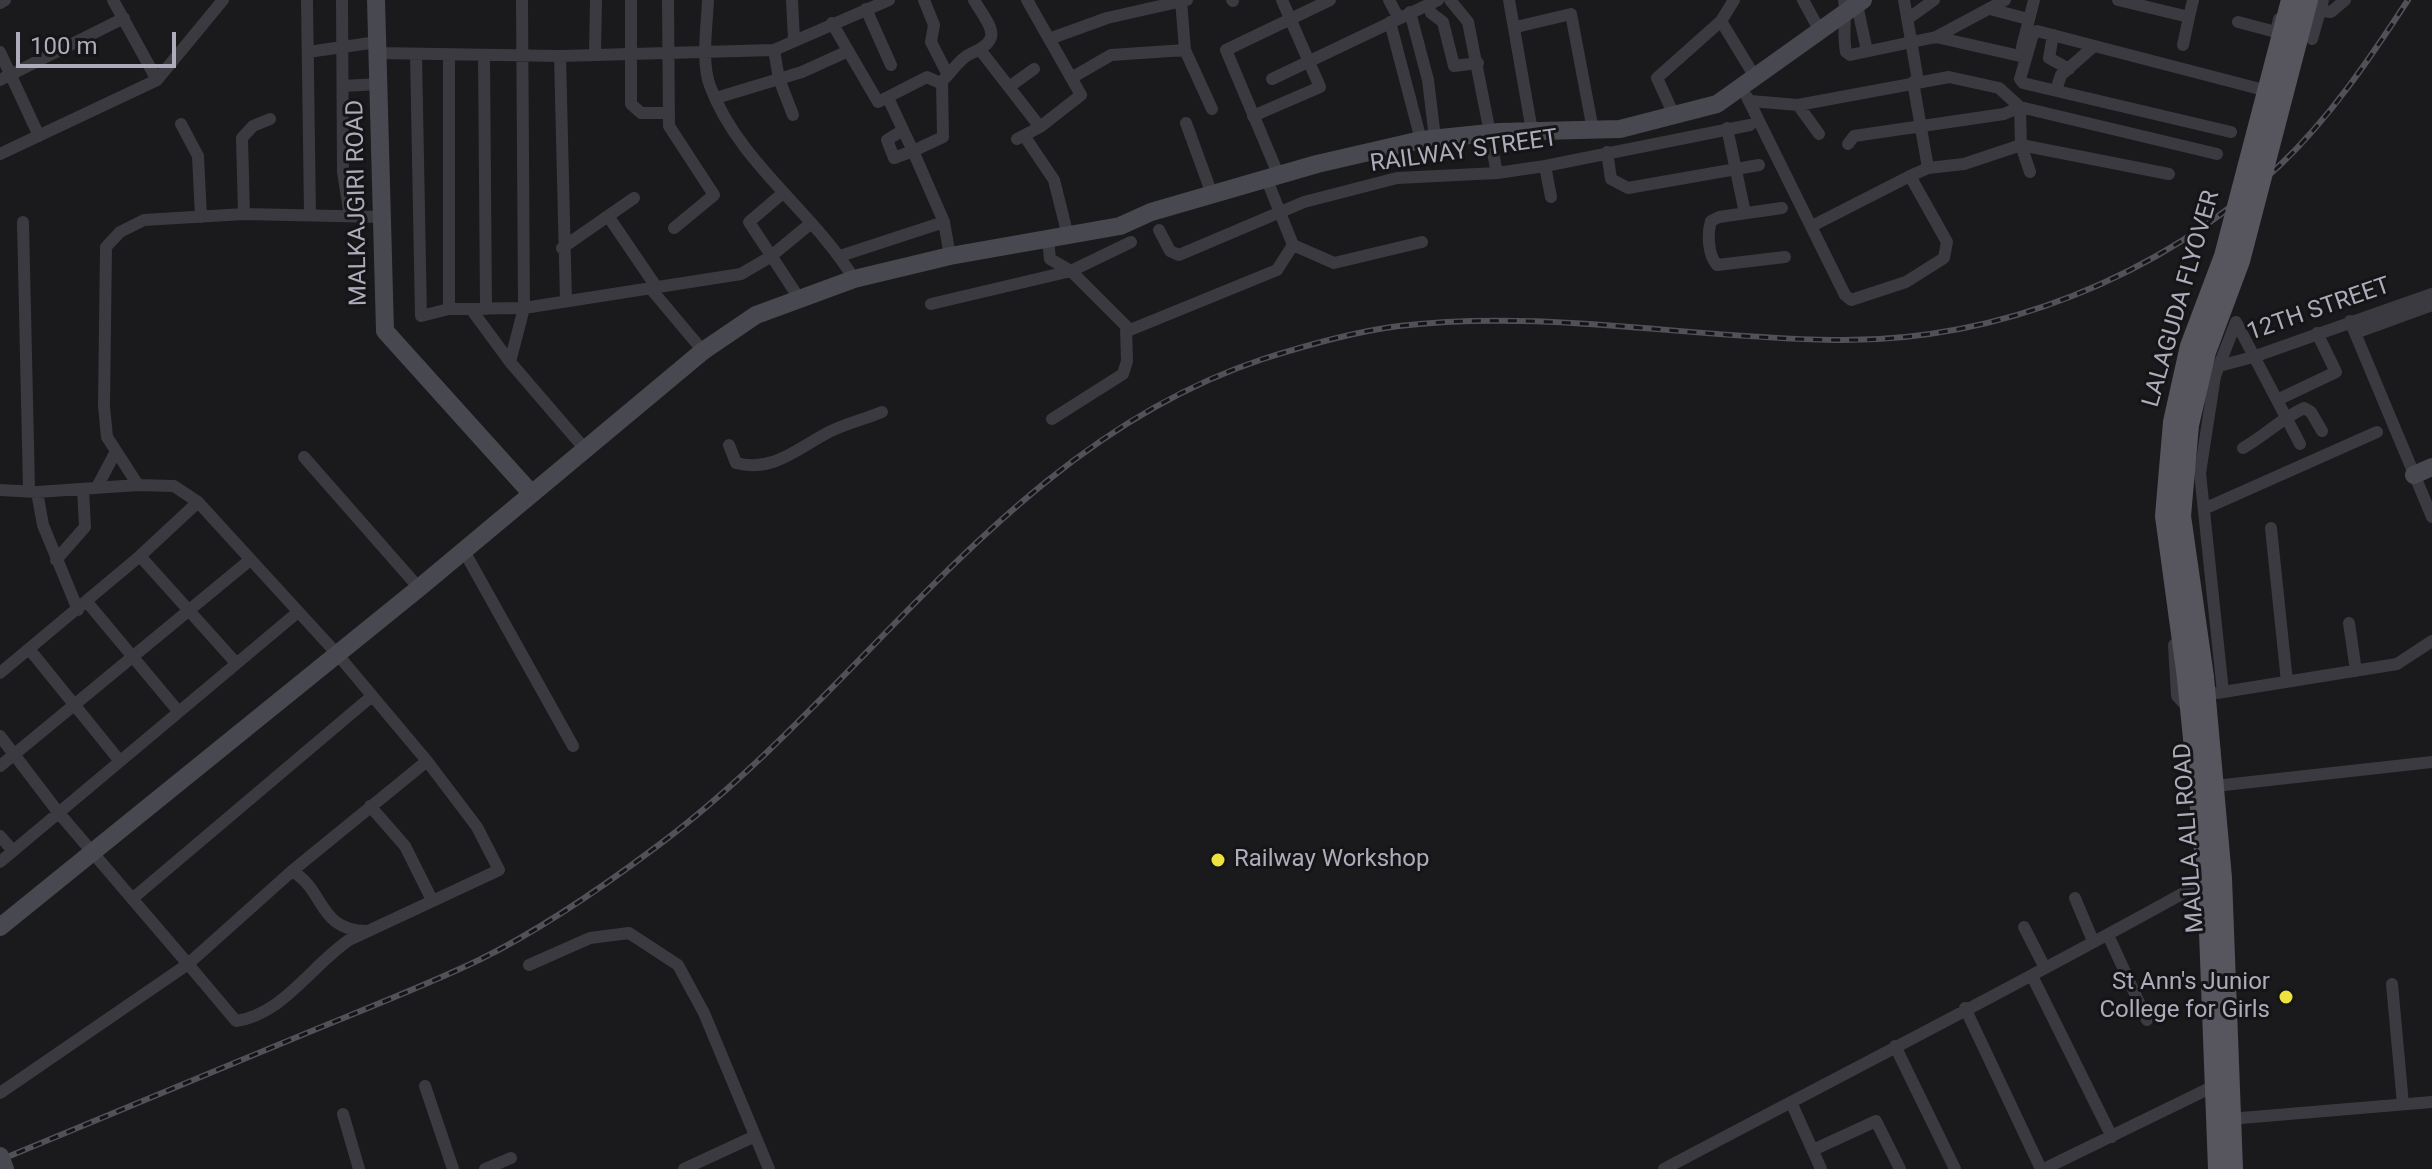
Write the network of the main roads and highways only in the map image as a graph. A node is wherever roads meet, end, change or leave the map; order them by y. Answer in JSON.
{"nodes":[{"id":1,"x":376,"y":0,"type":"edge"},
{"id":2,"x":2285,"y":2,"type":"edge"},
{"id":3,"x":1853,"y":4,"type":"edge"},
{"id":4,"x":2317,"y":4,"type":"edge"},
{"id":5,"x":2432,"y":467,"type":"edge"},
{"id":6,"x":2414,"y":475,"type":"road end"},
{"id":7,"x":531,"y":493,"type":"junction"},
{"id":8,"x":2205,"y":685,"type":"junction"},
{"id":9,"x":2192,"y":712,"type":"joint"},
{"id":10,"x":0,"y":927,"type":"edge"},
{"id":11,"x":2217,"y":967,"type":"junction"},
{"id":12,"x":0,"y":1156,"type":"edge"},
{"id":13,"x":5,"y":1169,"type":"edge"},
{"id":14,"x":2218,"y":1169,"type":"edge"},
{"id":15,"x":2233,"y":1169,"type":"edge"}],
"edges":[{"from":1,"to":7,"type":"main road","name":"MALKAJGIRI ROAD"},
{"from":2,"to":8,"type":"main road","name":"LALAGUDA FLYOVER","bridge":true},
{"from":3,"to":7,"type":"main road"},
{"from":4,"to":8,"type":"main road","name":"LALAGUDA FLYOVER","bridge":true},
{"from":5,"to":6,"type":"main road"},
{"from":7,"to":10,"type":"main road"},
{"from":8,"to":9,"type":"main road","name":"LALAGUDA FLYOVER"},
{"from":8,"to":11,"type":"main road","name":"MAULA ALI ROAD"},
{"from":9,"to":11,"type":"main road","name":"MAULA ALI ROAD"},
{"from":11,"to":14,"type":"main road","name":"MAULA ALI ROAD"},
{"from":11,"to":15,"type":"main road","name":"MAULA ALI ROAD"},
{"from":12,"to":13,"type":"main road","bridge":true}]}
